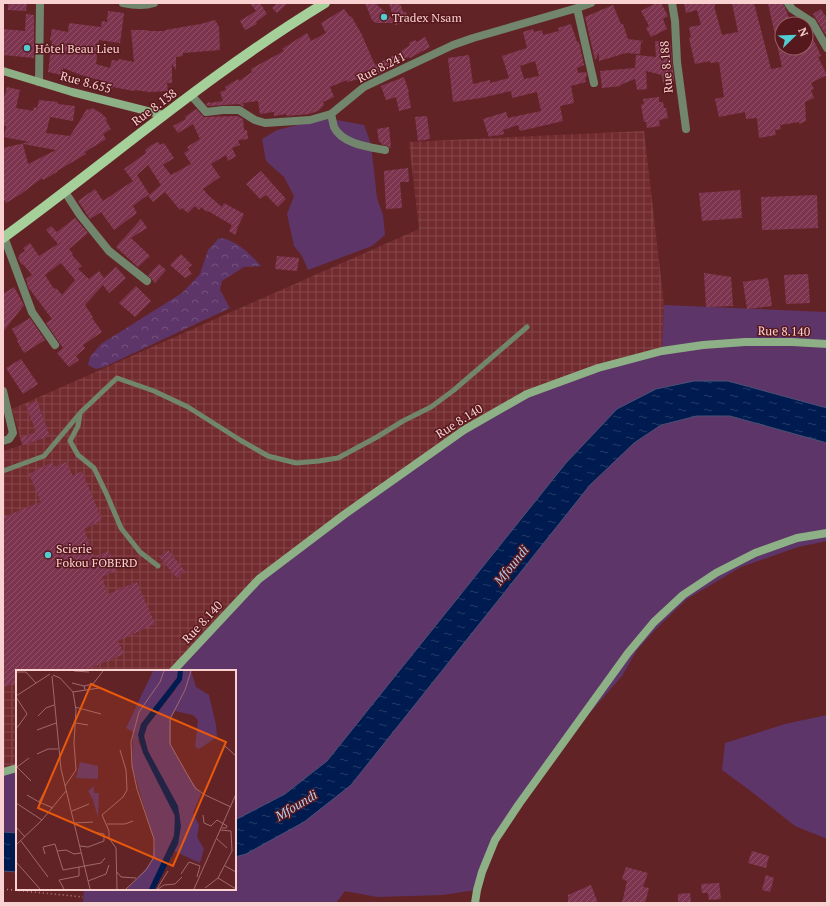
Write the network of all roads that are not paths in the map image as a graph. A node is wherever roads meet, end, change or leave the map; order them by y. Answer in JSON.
{"nodes":[{"id":1,"x":40,"y":3,"type":"edge"},
{"id":2,"x":123,"y":3,"type":"edge"},
{"id":3,"x":154,"y":3,"type":"edge"},
{"id":4,"x":325,"y":3,"type":"edge"},
{"id":5,"x":591,"y":3,"type":"edge"},
{"id":6,"x":672,"y":3,"type":"edge"},
{"id":7,"x":788,"y":3,"type":"edge"},
{"id":8,"x":577,"y":8,"type":"junction"},
{"id":9,"x":827,"y":48,"type":"edge"},
{"id":10,"x":3,"y":70,"type":"edge"},
{"id":11,"x":40,"y":82,"type":"junction"},
{"id":12,"x":594,"y":83,"type":"dead end"},
{"id":13,"x":191,"y":95,"type":"junction"},
{"id":14,"x":331,"y":114,"type":"junction"},
{"id":15,"x":163,"y":115,"type":"junction"},
{"id":16,"x":686,"y":129,"type":"dead end"},
{"id":17,"x":385,"y":150,"type":"dead end"},
{"id":18,"x":65,"y":192,"type":"junction"},
{"id":19,"x":3,"y":238,"type":"edge"},
{"id":20,"x":147,"y":281,"type":"dead end"},
{"id":21,"x":528,"y":327,"type":"dead end"},
{"id":22,"x":827,"y":344,"type":"edge"},
{"id":23,"x":55,"y":345,"type":"dead end"},
{"id":24,"x":3,"y":391,"type":"edge"},
{"id":25,"x":80,"y":412,"type":"junction"},
{"id":26,"x":3,"y":441,"type":"edge"},
{"id":27,"x":3,"y":472,"type":"edge"},
{"id":28,"x":827,"y":533,"type":"edge"},
{"id":29,"x":158,"y":566,"type":"dead end"},
{"id":30,"x":174,"y":670,"type":"edge"},
{"id":31,"x":16,"y":768,"type":"edge"},
{"id":32,"x":3,"y":772,"type":"edge"},
{"id":33,"x":475,"y":903,"type":"edge"}],
"edges":[{"from":1,"to":11,"type":"street"},
{"from":2,"to":3,"type":"street"},
{"from":4,"to":13,"type":"main road","name":"Rue 8.138"},
{"from":5,"to":8,"type":"street","name":"Rue 8.241"},
{"from":6,"to":16,"type":"street","name":"Rue 8.188"},
{"from":7,"to":9,"type":"street"},
{"from":8,"to":12,"type":"street"},
{"from":8,"to":14,"type":"street","name":"Rue 8.241"},
{"from":10,"to":11,"type":"main road","name":"Rue 8.655"},
{"from":11,"to":15,"type":"main road","name":"Rue 8.655"},
{"from":13,"to":14,"type":"street","name":"Rue 8.241"},
{"from":13,"to":15,"type":"main road","name":"Rue 8.138"},
{"from":14,"to":17,"type":"street"},
{"from":15,"to":18,"type":"main road","name":"Rue 8.138"},
{"from":18,"to":19,"type":"main road","name":"Rue 8.138"},
{"from":18,"to":20,"type":"street"},
{"from":19,"to":23,"type":"street"},
{"from":21,"to":25,"type":"lane"},
{"from":22,"to":30,"type":"main road","name":"Rue 8.140"},
{"from":24,"to":26,"type":"street"},
{"from":25,"to":27,"type":"lane"},
{"from":25,"to":29,"type":"lane"},
{"from":28,"to":33,"type":"main road"},
{"from":31,"to":32,"type":"main road"}]}
